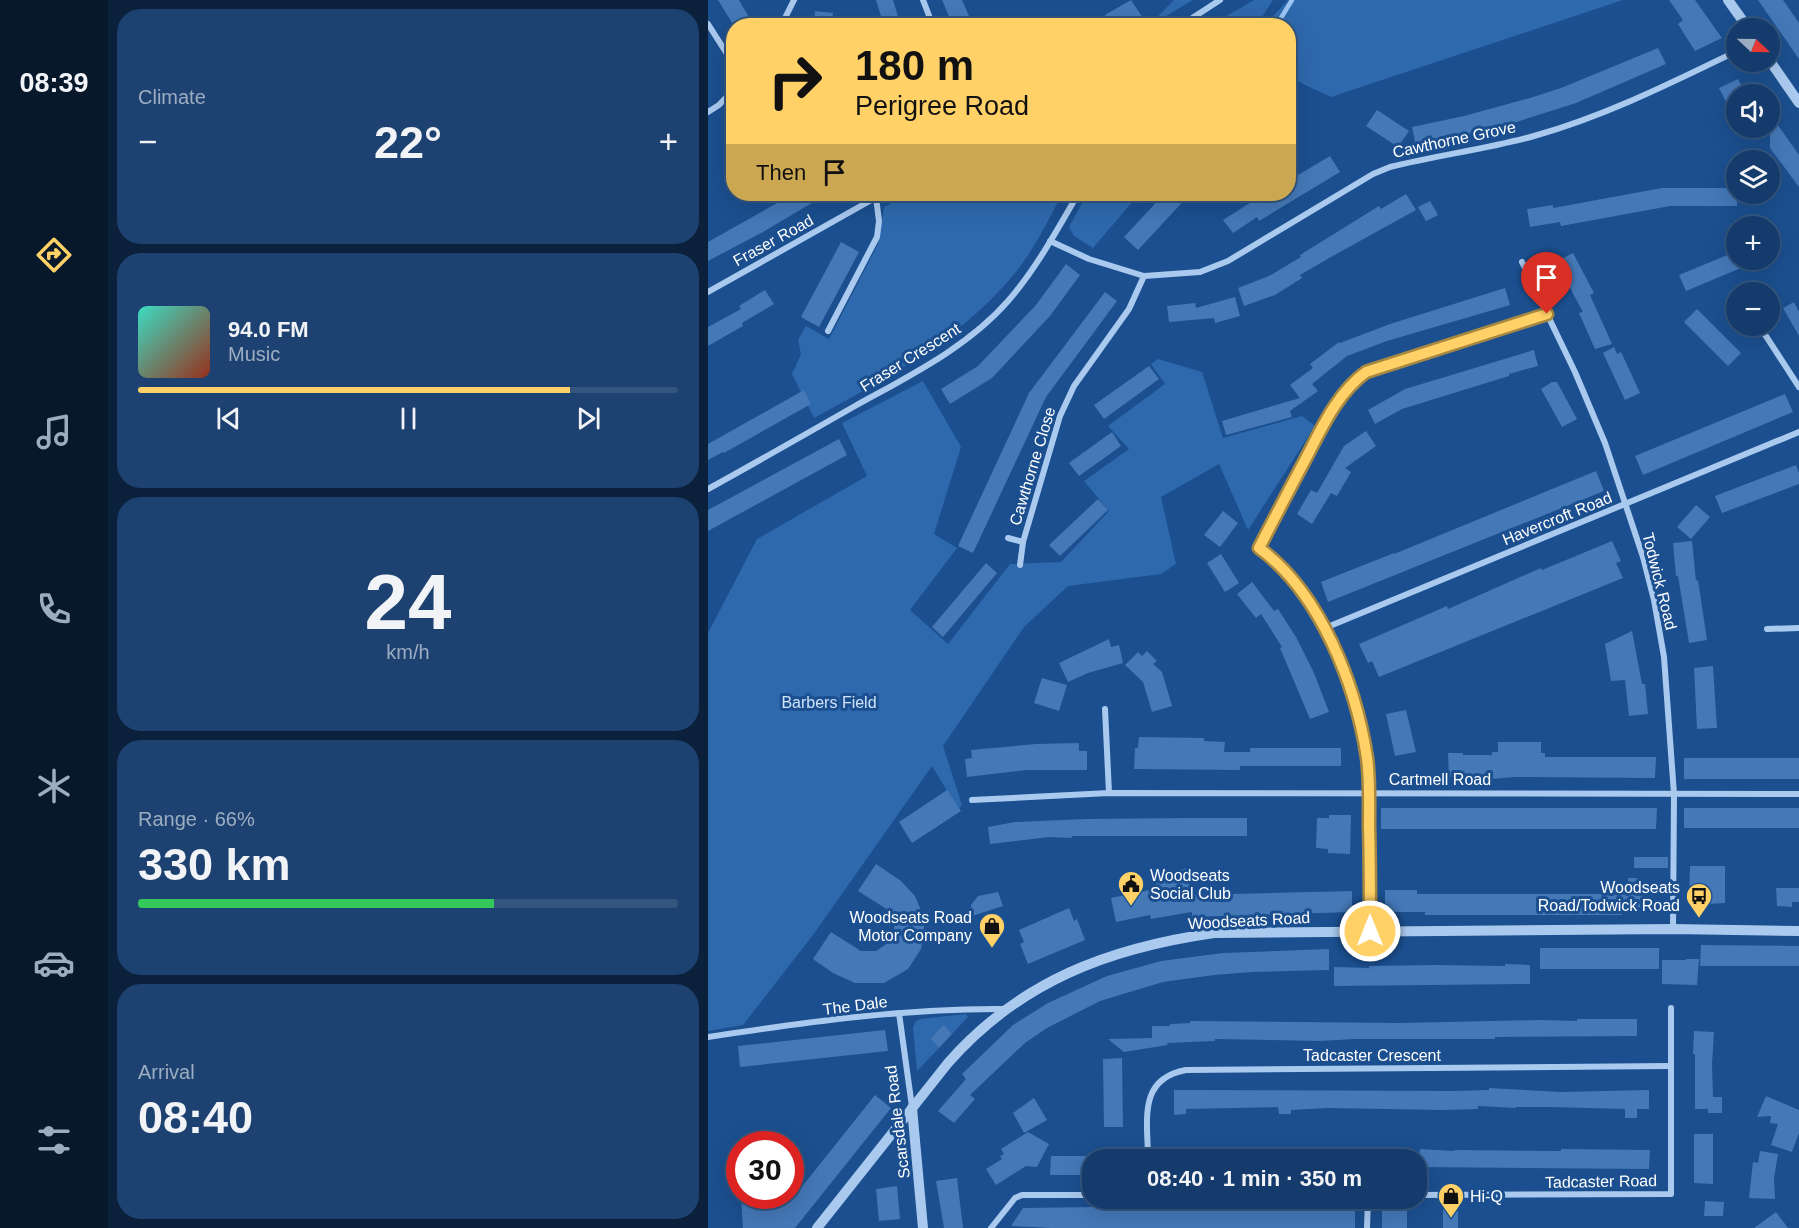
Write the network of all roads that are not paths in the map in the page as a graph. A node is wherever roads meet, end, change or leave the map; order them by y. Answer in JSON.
{"nodes":[{"id":1,"x":794,"y":0,"type":"edge"},
{"id":2,"x":923,"y":0,"type":"edge"},
{"id":3,"x":1220,"y":0,"type":"edge"},
{"id":4,"x":1728,"y":0,"type":"edge"},
{"id":5,"x":785,"y":18,"type":"edge"},
{"id":6,"x":930,"y":18,"type":"edge"},
{"id":7,"x":1192,"y":18,"type":"edge"},
{"id":8,"x":1741,"y":18,"type":"edge"},
{"id":9,"x":708,"y":24,"type":"edge"},
{"id":10,"x":726,"y":52,"type":"edge"},
{"id":11,"x":1726,"y":56,"type":"edge"},
{"id":12,"x":1778,"y":72,"type":"edge"},
{"id":13,"x":726,"y":97,"type":"edge"},
{"id":14,"x":1799,"y":103,"type":"edge"},
{"id":15,"x":708,"y":112,"type":"edge"},
{"id":16,"x":868,"y":201,"type":"edge"},
{"id":17,"x":879,"y":201,"type":"edge"},
{"id":18,"x":1074,"y":201,"type":"edge"},
{"id":19,"x":1050,"y":241,"type":"junction"},
{"id":20,"x":1521,"y":262,"type":"dead end"},
{"id":21,"x":1144,"y":276,"type":"junction"},
{"id":22,"x":708,"y":292,"type":"edge"},
{"id":23,"x":1547,"y":314,"type":"junction"},
{"id":24,"x":828,"y":332,"type":"dead end"},
{"id":25,"x":1766,"y":336,"type":"edge"},
{"id":26,"x":1799,"y":387,"type":"edge"},
{"id":27,"x":1799,"y":432,"type":"edge"},
{"id":28,"x":708,"y":489,"type":"edge"},
{"id":29,"x":1626,"y":505,"type":"junction"},
{"id":30,"x":1008,"y":538,"type":"dead end"},
{"id":31,"x":1023,"y":542,"type":"junction"},
{"id":32,"x":1020,"y":565,"type":"dead end"},
{"id":33,"x":1325,"y":628,"type":"junction"},
{"id":34,"x":1799,"y":628,"type":"edge"},
{"id":35,"x":1767,"y":629,"type":"dead end"},
{"id":36,"x":1105,"y":709,"type":"dead end"},
{"id":37,"x":1369,"y":792,"type":"junction"},
{"id":38,"x":1109,"y":793,"type":"junction"},
{"id":39,"x":1674,"y":794,"type":"junction"},
{"id":40,"x":1799,"y":794,"type":"edge"},
{"id":41,"x":972,"y":800,"type":"dead end"},
{"id":42,"x":1673,"y":929,"type":"junction"},
{"id":43,"x":1370,"y":931,"type":"junction"},
{"id":44,"x":1799,"y":931,"type":"edge"},
{"id":45,"x":1671,"y":1008,"type":"dead end"},
{"id":46,"x":1007,"y":1009,"type":"junction"},
{"id":47,"x":899,"y":1013,"type":"junction"},
{"id":48,"x":708,"y":1037,"type":"edge"},
{"id":49,"x":1670,"y":1066,"type":"junction"},
{"id":50,"x":912,"y":1108,"type":"junction"},
{"id":51,"x":1148,"y":1149,"type":"edge"},
{"id":52,"x":1082,"y":1195,"type":"edge"},
{"id":53,"x":1427,"y":1195,"type":"edge"},
{"id":54,"x":1368,"y":1209,"type":"edge"},
{"id":55,"x":817,"y":1228,"type":"edge"},
{"id":56,"x":923,"y":1228,"type":"edge"},
{"id":57,"x":991,"y":1228,"type":"edge"},
{"id":58,"x":1367,"y":1228,"type":"edge"}],
"edges":[{"from":1,"to":5,"type":"street"},
{"from":2,"to":6,"type":"street"},
{"from":3,"to":7,"type":"street"},
{"from":4,"to":8,"type":"street"},
{"from":9,"to":10,"type":"street"},
{"from":11,"to":21,"type":"street","name":"Cawthorne Grove"},
{"from":12,"to":14,"type":"street"},
{"from":13,"to":15,"type":"street"},
{"from":16,"to":22,"type":"street","name":"Fraser Road"},
{"from":17,"to":24,"type":"street"},
{"from":18,"to":19,"type":"street","name":"Fraser Crescent"},
{"from":19,"to":21,"type":"street","name":"Cawthorne Grove"},
{"from":19,"to":28,"type":"street","name":"Fraser Crescent"},
{"from":20,"to":23,"type":"street","name":"Todwick Road"},
{"from":21,"to":31,"type":"street","name":"Cawthorne Close"},
{"from":23,"to":29,"type":"street","name":"Todwick Road"},
{"from":23,"to":33,"type":"street"},
{"from":25,"to":26,"type":"street"},
{"from":27,"to":29,"type":"street","name":"Havercroft Road"},
{"from":29,"to":33,"type":"street","name":"Havercroft Road"},
{"from":29,"to":39,"type":"street","name":"Todwick Road"},
{"from":30,"to":31,"type":"street","name":"Cawthorne Close"},
{"from":31,"to":32,"type":"street","name":"Cawthorne Close"},
{"from":33,"to":37,"type":"street"},
{"from":34,"to":35,"type":"street"},
{"from":36,"to":38,"type":"street"},
{"from":37,"to":38,"type":"street","name":"Cartmell Road"},
{"from":37,"to":39,"type":"street","name":"Cartmell Road"},
{"from":37,"to":43,"type":"street"},
{"from":38,"to":41,"type":"street","name":"Cartmell Road"},
{"from":39,"to":40,"type":"street","name":"Cartmell Road"},
{"from":39,"to":42,"type":"street","name":"Todwick Road"},
{"from":42,"to":43,"type":"street","name":"Woodseats Road"},
{"from":42,"to":44,"type":"street","name":"Woodseats Road"},
{"from":43,"to":46,"type":"street","name":"Woodseats Road"},
{"from":45,"to":49,"type":"street","name":"Tadcaster Road"},
{"from":46,"to":47,"type":"street","name":"The Dale"},
{"from":46,"to":50,"type":"street","name":"Woodseats Road"},
{"from":47,"to":48,"type":"street","name":"The Dale"},
{"from":47,"to":50,"type":"street","name":"Scarsdale Road"},
{"from":49,"to":51,"type":"street","name":"Tadcaster Crescent"},
{"from":49,"to":53,"type":"street","name":"Tadcaster Road"},
{"from":50,"to":55,"type":"street","name":"Woodseats Road"},
{"from":50,"to":56,"type":"street","name":"Scarsdale Road"},
{"from":52,"to":57,"type":"street"},
{"from":54,"to":58,"type":"street"}]}
